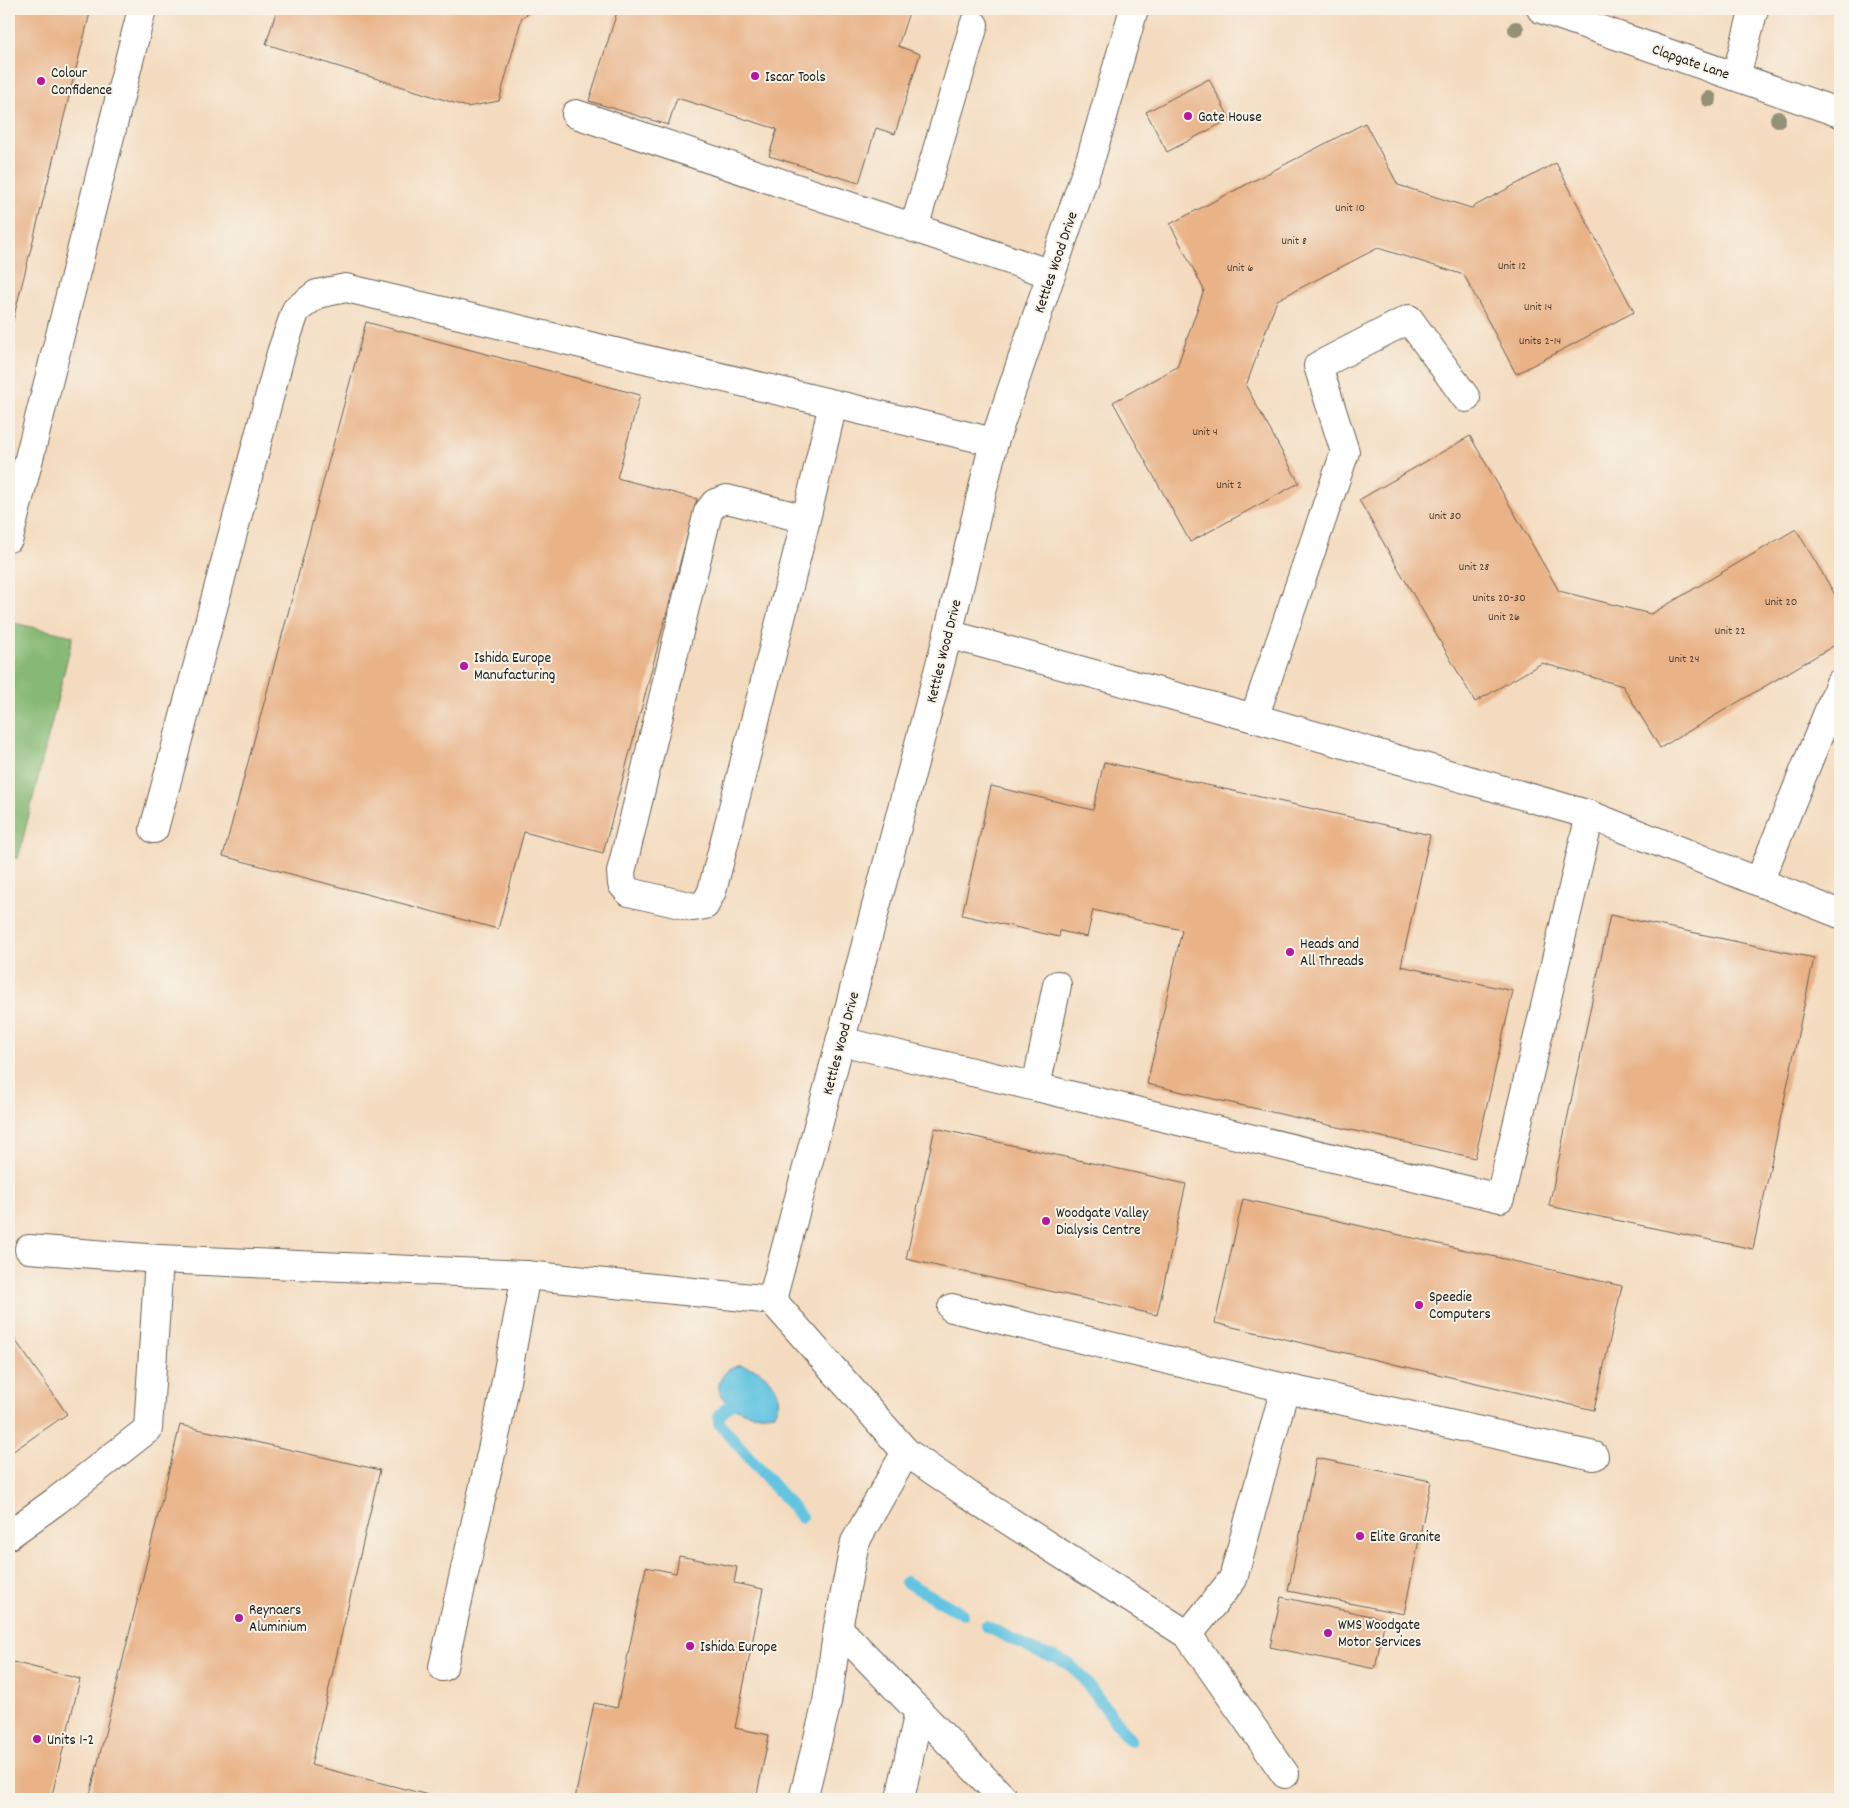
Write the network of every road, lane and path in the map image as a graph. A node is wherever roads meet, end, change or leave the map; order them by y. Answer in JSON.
{"nodes":[{"id":1,"x":142,"y":9,"type":"edge"},
{"id":2,"x":1134,"y":9,"type":"edge"},
{"id":3,"x":1541,"y":9,"type":"edge"},
{"id":4,"x":1754,"y":9,"type":"edge"},
{"id":5,"x":974,"y":25,"type":"dead end"},
{"id":6,"x":1736,"y":76,"type":"junction"},
{"id":7,"x":1840,"y":113,"type":"edge"},
{"id":8,"x":576,"y":114,"type":"dead end"},
{"id":9,"x":914,"y":228,"type":"junction"},
{"id":10,"x":1051,"y":274,"type":"junction"},
{"id":11,"x":1466,"y":398,"type":"dead end"},
{"id":12,"x":833,"y":404,"type":"junction"},
{"id":13,"x":994,"y":442,"type":"junction"},
{"id":14,"x":806,"y":519,"type":"junction"},
{"id":15,"x":9,"y":538,"type":"edge"},
{"id":16,"x":948,"y":634,"type":"junction"},
{"id":17,"x":1840,"y":683,"type":"edge"},
{"id":18,"x":1254,"y":718,"type":"junction"},
{"id":19,"x":1590,"y":815,"type":"junction"},
{"id":20,"x":154,"y":829,"type":"dead end"},
{"id":21,"x":1759,"y":882,"type":"junction"},
{"id":22,"x":1840,"y":914,"type":"edge"},
{"id":23,"x":1057,"y":985,"type":"dead end"},
{"id":24,"x":840,"y":1041,"type":"junction"},
{"id":25,"x":1036,"y":1087,"type":"junction"},
{"id":26,"x":29,"y":1249,"type":"dead end"},
{"id":27,"x":159,"y":1259,"type":"junction"},
{"id":28,"x":526,"y":1275,"type":"junction"},
{"id":29,"x":772,"y":1300,"type":"junction"},
{"id":30,"x":952,"y":1308,"type":"dead end"},
{"id":31,"x":1285,"y":1388,"type":"junction"},
{"id":32,"x":906,"y":1452,"type":"junction"},
{"id":33,"x":1594,"y":1456,"type":"dead end"},
{"id":34,"x":9,"y":1535,"type":"edge"},
{"id":35,"x":838,"y":1628,"type":"junction"},
{"id":36,"x":1188,"y":1635,"type":"junction"},
{"id":37,"x":443,"y":1667,"type":"dead end"},
{"id":38,"x":919,"y":1711,"type":"junction"},
{"id":39,"x":1285,"y":1774,"type":"dead end"},
{"id":40,"x":803,"y":1799,"type":"edge"},
{"id":41,"x":900,"y":1799,"type":"edge"},
{"id":42,"x":1004,"y":1799,"type":"edge"}],
"edges":[{"from":1,"to":15,"type":"street"},
{"from":2,"to":10,"type":"street","name":"Kettles Wood Drive"},
{"from":3,"to":6,"type":"street","name":"Clapgate Lane"},
{"from":4,"to":6,"type":"street"},
{"from":5,"to":9,"type":"street"},
{"from":6,"to":7,"type":"street","name":"Clapgate Lane"},
{"from":8,"to":9,"type":"street"},
{"from":9,"to":10,"type":"street"},
{"from":10,"to":13,"type":"street","name":"Kettles Wood Drive"},
{"from":11,"to":18,"type":"street"},
{"from":12,"to":13,"type":"street"},
{"from":12,"to":14,"type":"street"},
{"from":12,"to":20,"type":"street"},
{"from":13,"to":16,"type":"street","name":"Kettles Wood Drive"},
{"from":14,"to":14,"type":"street"},
{"from":16,"to":18,"type":"street"},
{"from":16,"to":24,"type":"street","name":"Kettles Wood Drive"},
{"from":17,"to":21,"type":"street"},
{"from":18,"to":19,"type":"street"},
{"from":19,"to":21,"type":"street"},
{"from":19,"to":25,"type":"street"},
{"from":21,"to":22,"type":"street"},
{"from":23,"to":25,"type":"street"},
{"from":24,"to":25,"type":"street"},
{"from":24,"to":29,"type":"street","name":"Kettles Wood Drive"},
{"from":26,"to":27,"type":"street"},
{"from":27,"to":28,"type":"street"},
{"from":27,"to":34,"type":"street"},
{"from":28,"to":29,"type":"street"},
{"from":28,"to":37,"type":"street"},
{"from":29,"to":32,"type":"street"},
{"from":30,"to":31,"type":"street"},
{"from":31,"to":33,"type":"street"},
{"from":31,"to":36,"type":"street"},
{"from":32,"to":35,"type":"street"},
{"from":32,"to":36,"type":"street"},
{"from":35,"to":38,"type":"street"},
{"from":35,"to":40,"type":"street"},
{"from":36,"to":39,"type":"street"},
{"from":38,"to":41,"type":"street"},
{"from":38,"to":42,"type":"street"}]}
